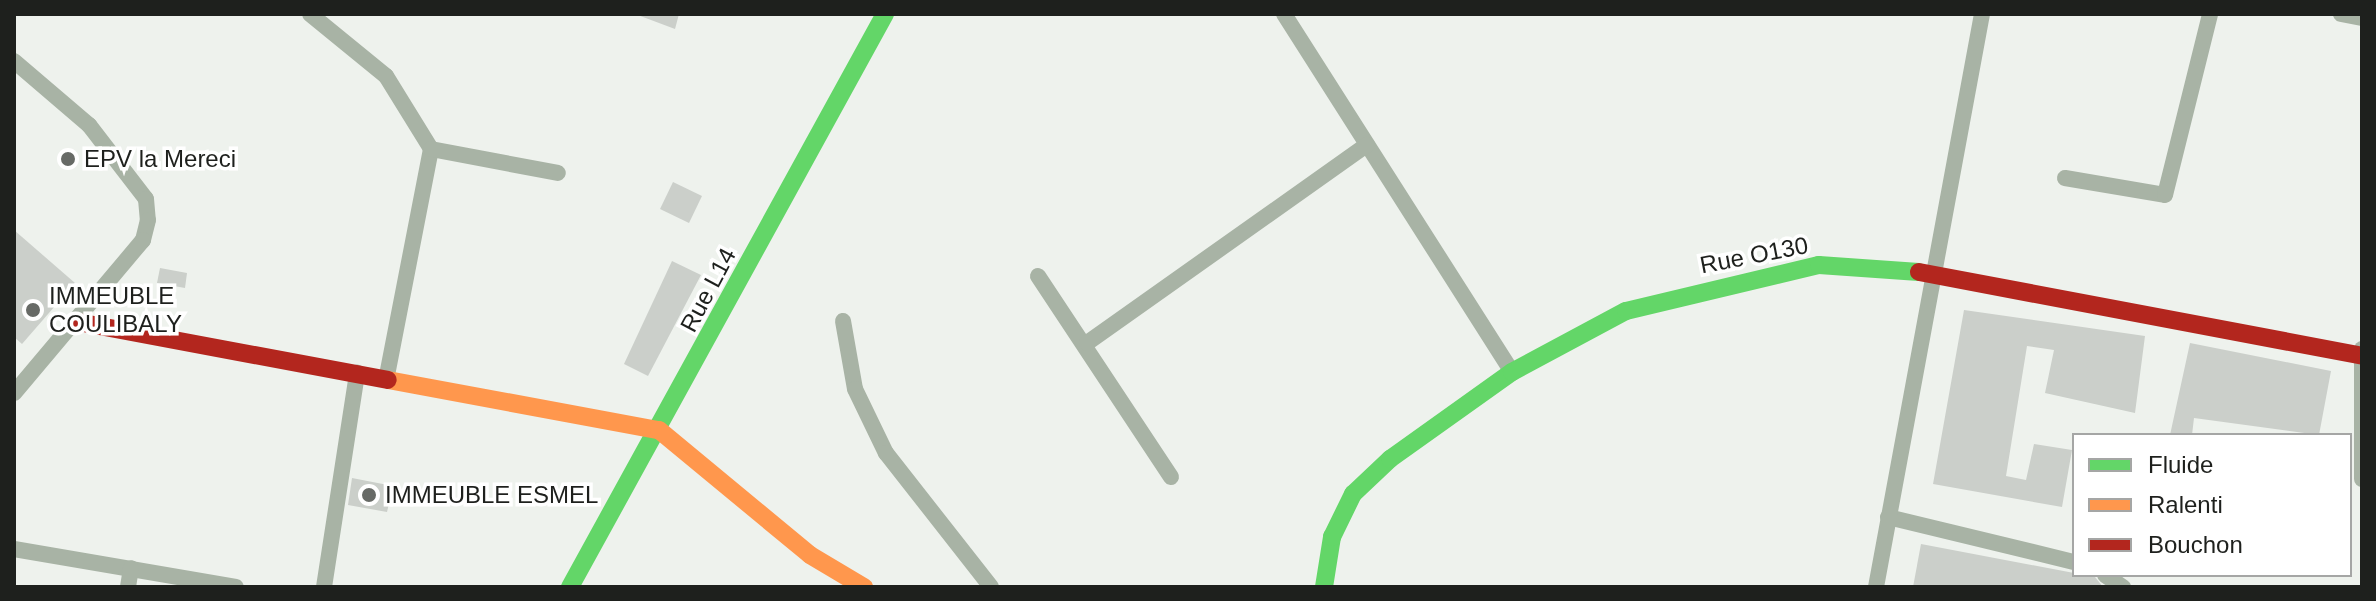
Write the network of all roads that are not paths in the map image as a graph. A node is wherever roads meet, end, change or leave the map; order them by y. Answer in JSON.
{"nodes":[{"id":1,"x":310,"y":14,"type":"edge"},
{"id":2,"x":885,"y":14,"type":"edge"},
{"id":3,"x":1284,"y":14,"type":"edge"},
{"id":4,"x":1982,"y":14,"type":"edge"},
{"id":5,"x":2210,"y":14,"type":"edge"},
{"id":6,"x":2341,"y":14,"type":"edge"},
{"id":7,"x":2362,"y":18,"type":"edge"},
{"id":8,"x":14,"y":61,"type":"edge"},
{"id":9,"x":1367,"y":145,"type":"junction"},
{"id":10,"x":431,"y":149,"type":"junction"},
{"id":11,"x":558,"y":173,"type":"dead end"},
{"id":12,"x":2065,"y":178,"type":"dead end"},
{"id":13,"x":1933,"y":273,"type":"junction"},
{"id":14,"x":1038,"y":276,"type":"dead end"},
{"id":15,"x":843,"y":321,"type":"dead end"},
{"id":16,"x":78,"y":322,"type":"junction"},
{"id":17,"x":1087,"y":343,"type":"junction"},
{"id":18,"x":2362,"y":349,"type":"edge"},
{"id":19,"x":2362,"y":356,"type":"edge"},
{"id":20,"x":1512,"y":372,"type":"junction"},
{"id":21,"x":357,"y":373,"type":"junction"},
{"id":22,"x":387,"y":376,"type":"junction"},
{"id":23,"x":14,"y":393,"type":"edge"},
{"id":24,"x":659,"y":430,"type":"junction"},
{"id":25,"x":1171,"y":477,"type":"dead end"},
{"id":26,"x":2362,"y":479,"type":"edge"},
{"id":27,"x":1888,"y":517,"type":"junction"},
{"id":28,"x":14,"y":549,"type":"edge"},
{"id":29,"x":2072,"y":562,"type":"edge"},
{"id":30,"x":131,"y":568,"type":"junction"},
{"id":31,"x":128,"y":587,"type":"edge"},
{"id":32,"x":236,"y":587,"type":"edge"},
{"id":33,"x":324,"y":587,"type":"edge"},
{"id":34,"x":570,"y":587,"type":"edge"},
{"id":35,"x":864,"y":587,"type":"edge"},
{"id":36,"x":991,"y":587,"type":"edge"},
{"id":37,"x":1324,"y":587,"type":"edge"},
{"id":38,"x":1876,"y":587,"type":"edge"}],
"edges":[{"from":1,"to":10,"type":"street"},
{"from":2,"to":24,"type":"street","name":"Rue L14"},
{"from":3,"to":9,"type":"street"},
{"from":4,"to":13,"type":"street"},
{"from":5,"to":12,"type":"street"},
{"from":6,"to":7,"type":"street"},
{"from":8,"to":16,"type":"street"},
{"from":9,"to":17,"type":"street"},
{"from":9,"to":20,"type":"street"},
{"from":10,"to":11,"type":"street"},
{"from":10,"to":22,"type":"street"},
{"from":13,"to":19,"type":"street","name":"Rue O130"},
{"from":13,"to":20,"type":"street","name":"Rue O130"},
{"from":13,"to":27,"type":"street"},
{"from":14,"to":17,"type":"street"},
{"from":15,"to":36,"type":"street"},
{"from":16,"to":21,"type":"street"},
{"from":16,"to":23,"type":"street"},
{"from":17,"to":25,"type":"street"},
{"from":18,"to":19,"type":"street"},
{"from":19,"to":26,"type":"street"},
{"from":20,"to":37,"type":"street","name":"Rue O130"},
{"from":21,"to":22,"type":"street"},
{"from":21,"to":33,"type":"street"},
{"from":22,"to":24,"type":"street"},
{"from":24,"to":34,"type":"street","name":"Rue L14"},
{"from":24,"to":35,"type":"street"},
{"from":27,"to":29,"type":"street"},
{"from":27,"to":38,"type":"street"},
{"from":28,"to":30,"type":"street"},
{"from":30,"to":31,"type":"street"},
{"from":30,"to":32,"type":"street"}]}
